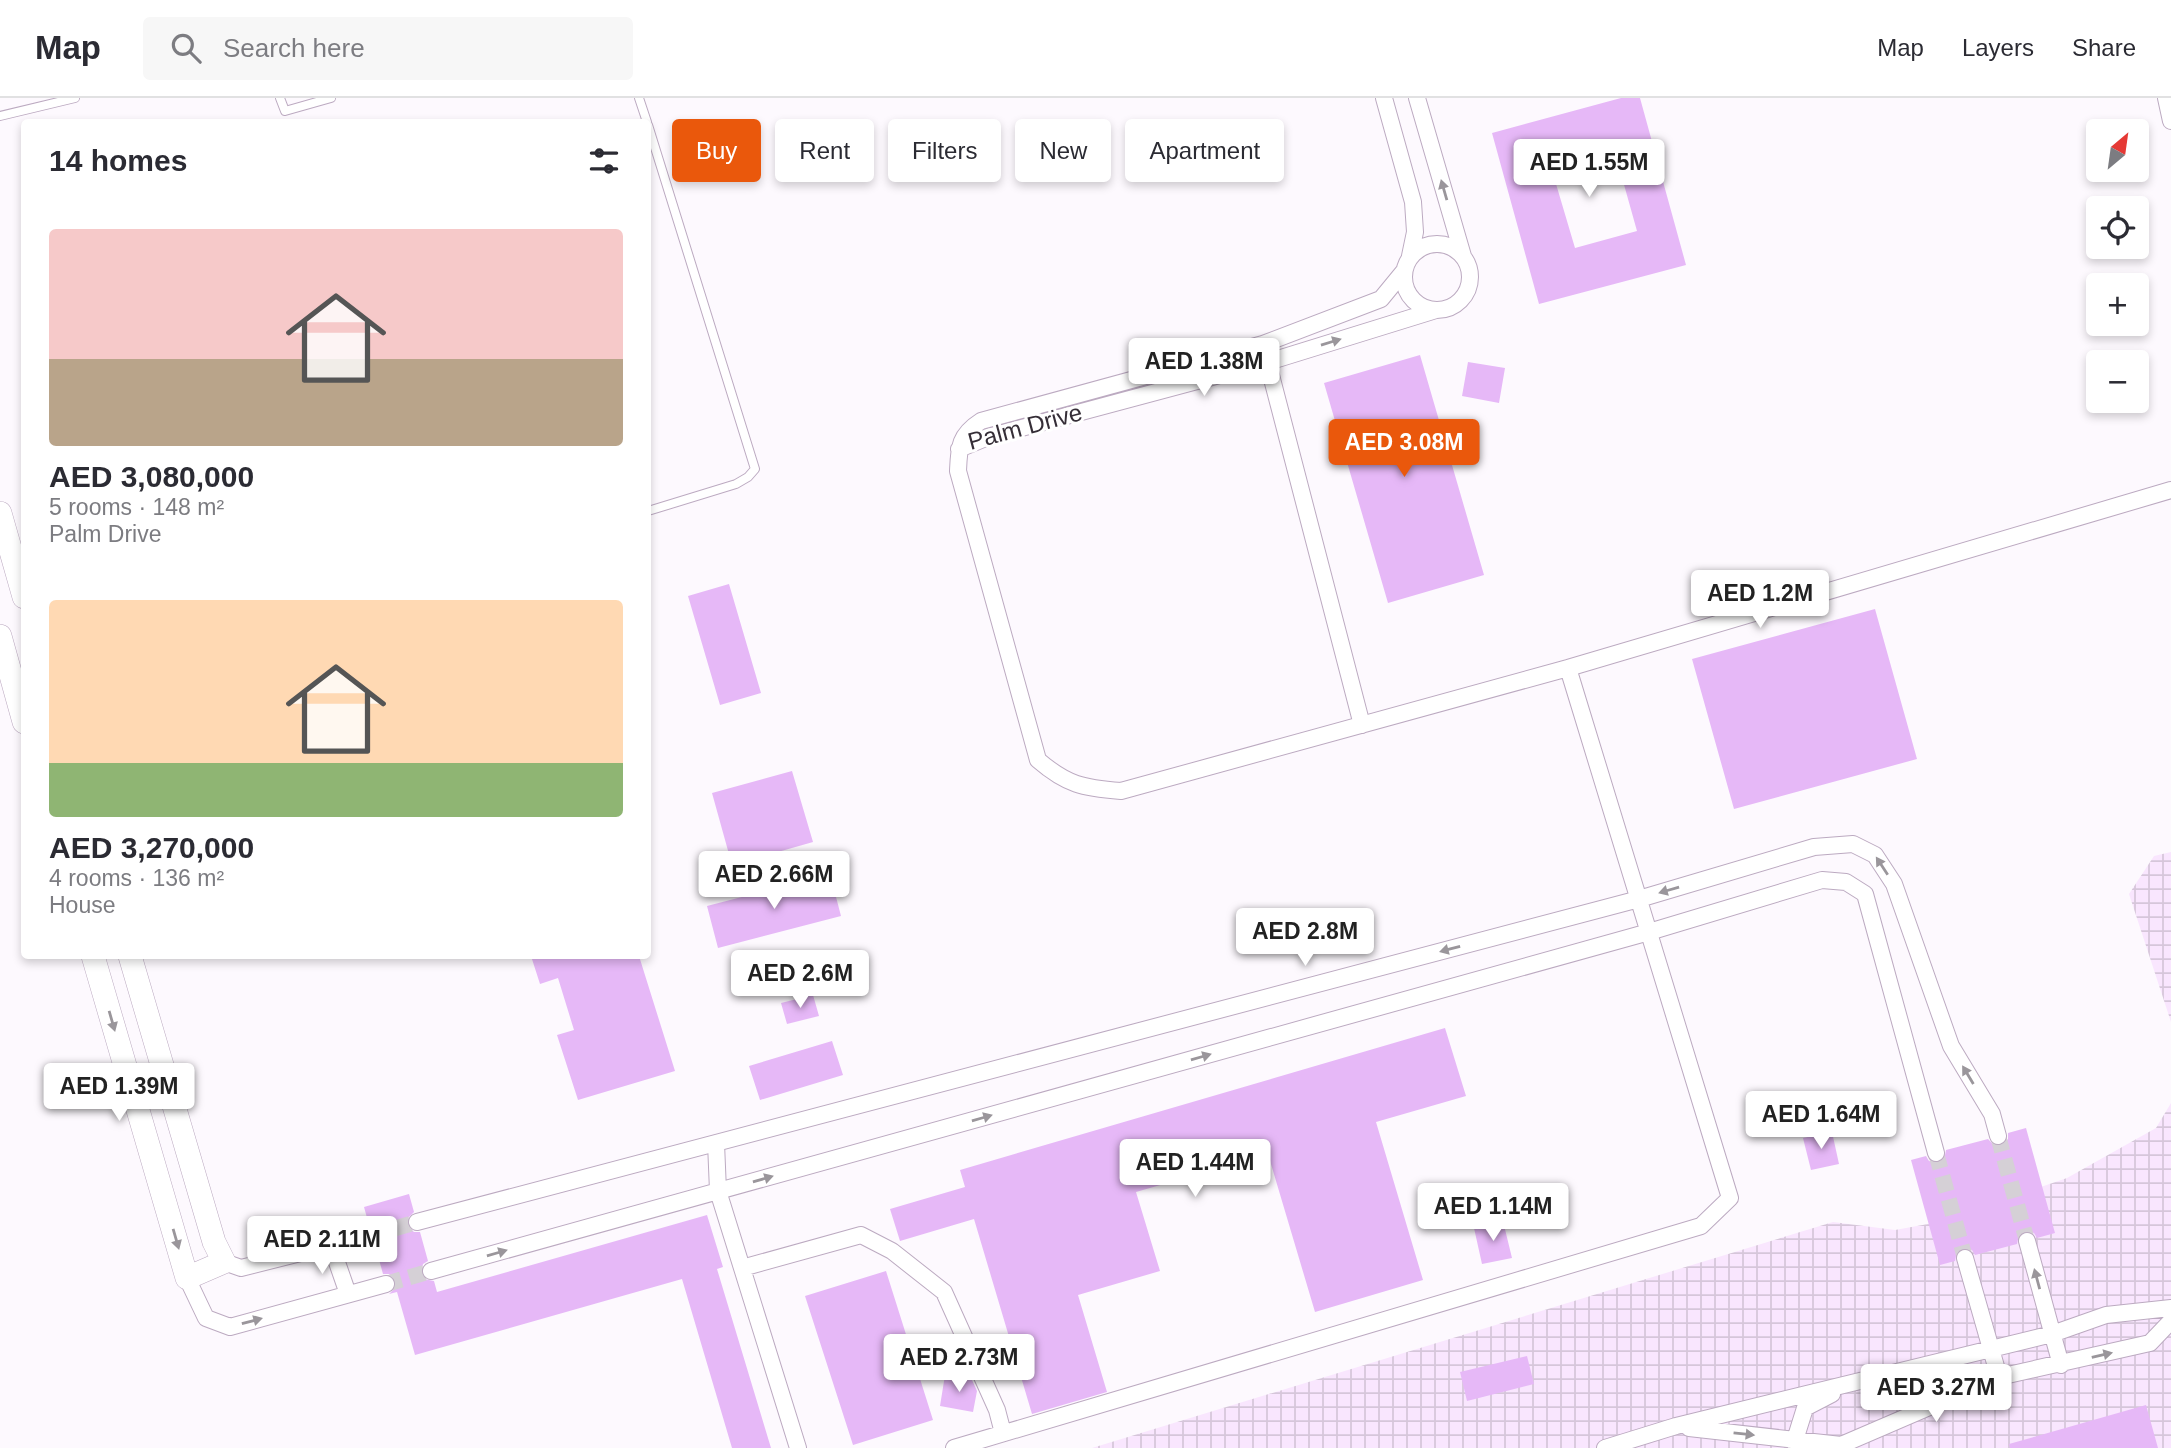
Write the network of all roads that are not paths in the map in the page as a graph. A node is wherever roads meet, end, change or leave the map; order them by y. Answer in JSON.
{"nodes":[{"id":1,"x":75,"y":98,"type":"edge"},
{"id":2,"x":280,"y":98,"type":"edge"},
{"id":3,"x":331,"y":98,"type":"edge"},
{"id":4,"x":639,"y":98,"type":"edge"},
{"id":5,"x":1384,"y":98,"type":"edge"},
{"id":6,"x":1417,"y":98,"type":"edge"},
{"id":7,"x":2166,"y":98,"type":"edge"},
{"id":8,"x":0,"y":116,"type":"edge"},
{"id":9,"x":645,"y":119,"type":"edge"},
{"id":10,"x":2171,"y":121,"type":"edge"},
{"id":11,"x":651,"y":137,"type":"edge"},
{"id":12,"x":1463,"y":256,"type":"junction"},
{"id":13,"x":1407,"y":264,"type":"junction"},
{"id":14,"x":1436,"y":310,"type":"junction"},
{"id":15,"x":1263,"y":344,"type":"junction"},
{"id":16,"x":1268,"y":362,"type":"junction"},
{"id":17,"x":959,"y":449,"type":"junction"},
{"id":18,"x":2171,"y":490,"type":"edge"},
{"id":19,"x":651,"y":510,"type":"edge"},
{"id":20,"x":0,"y":513,"type":"edge"},
{"id":21,"x":21,"y":586,"type":"edge"},
{"id":22,"x":8,"y":654,"type":"edge"},
{"id":23,"x":1568,"y":668,"type":"junction"},
{"id":24,"x":14,"y":694,"type":"edge"},
{"id":25,"x":21,"y":714,"type":"edge"},
{"id":26,"x":1363,"y":725,"type":"junction"},
{"id":27,"x":1639,"y":899,"type":"junction"},
{"id":28,"x":1648,"y":932,"type":"junction"},
{"id":29,"x":94,"y":959,"type":"edge"},
{"id":30,"x":131,"y":959,"type":"edge"},
{"id":31,"x":1998,"y":1136,"type":"tunnel mouth"},
{"id":32,"x":716,"y":1143,"type":"junction"},
{"id":33,"x":1936,"y":1153,"type":"tunnel mouth"},
{"id":34,"x":718,"y":1191,"type":"junction"},
{"id":35,"x":417,"y":1222,"type":"tunnel mouth"},
{"id":36,"x":372,"y":1235,"type":"tunnel mouth"},
{"id":37,"x":2027,"y":1241,"type":"tunnel mouth"},
{"id":38,"x":331,"y":1245,"type":"junction"},
{"id":39,"x":1965,"y":1258,"type":"tunnel mouth"},
{"id":40,"x":224,"y":1262,"type":"junction"},
{"id":41,"x":742,"y":1268,"type":"junction"},
{"id":42,"x":431,"y":1271,"type":"tunnel mouth"},
{"id":43,"x":187,"y":1278,"type":"junction"},
{"id":44,"x":386,"y":1284,"type":"tunnel mouth"},
{"id":45,"x":348,"y":1294,"type":"junction"},
{"id":46,"x":2171,"y":1308,"type":"edge"},
{"id":47,"x":2171,"y":1321,"type":"edge"},
{"id":48,"x":2052,"y":1334,"type":"junction"},
{"id":49,"x":1990,"y":1348,"type":"junction"},
{"id":50,"x":2061,"y":1365,"type":"junction"},
{"id":51,"x":1998,"y":1377,"type":"junction"},
{"id":52,"x":1856,"y":1381,"type":"junction"},
{"id":53,"x":1676,"y":1426,"type":"junction"},
{"id":54,"x":1003,"y":1433,"type":"junction"},
{"id":55,"x":1795,"y":1444,"type":"edge"},
{"id":56,"x":798,"y":1448,"type":"edge"},
{"id":57,"x":954,"y":1448,"type":"edge"},
{"id":58,"x":1605,"y":1448,"type":"edge"}],
"edges":[{"from":1,"to":8,"type":"lane"},
{"from":2,"to":3,"type":"lane"},
{"from":4,"to":9,"type":"lane"},
{"from":5,"to":13,"type":"street"},
{"from":12,"to":6,"type":"street","name":"Palm Drive","one_way":true},
{"from":7,"to":10,"type":"street"},
{"from":11,"to":19,"type":"lane"},
{"from":12,"to":13,"type":"street","name":"Palm Drive"},
{"from":12,"to":14,"type":"street","name":"Palm Drive"},
{"from":13,"to":14,"type":"street"},
{"from":13,"to":15,"type":"street","name":"Palm Drive"},
{"from":16,"to":14,"type":"street","name":"Palm Drive","one_way":true},
{"from":15,"to":16,"type":"street"},
{"from":15,"to":17,"type":"street","name":"Palm Drive"},
{"from":16,"to":17,"type":"street","name":"Palm Drive"},
{"from":16,"to":26,"type":"street"},
{"from":17,"to":26,"type":"street"},
{"from":18,"to":23,"type":"street"},
{"from":20,"to":21,"type":"main road"},
{"from":22,"to":24,"type":"main road"},
{"from":23,"to":26,"type":"street"},
{"from":23,"to":27,"type":"street"},
{"from":24,"to":25,"type":"main road"},
{"from":27,"to":28,"type":"street"},
{"from":31,"to":27,"type":"street","one_way":true},
{"from":27,"to":32,"type":"street","one_way":true},
{"from":28,"to":33,"type":"street"},
{"from":34,"to":28,"type":"street","one_way":true},
{"from":28,"to":54,"type":"street"},
{"from":29,"to":43,"type":"main road","one_way":true},
{"from":30,"to":40,"type":"main road"},
{"from":32,"to":34,"type":"street"},
{"from":32,"to":35,"type":"street"},
{"from":34,"to":41,"type":"street"},
{"from":42,"to":34,"type":"street","one_way":true},
{"from":36,"to":38,"type":"street"},
{"from":48,"to":37,"type":"street","one_way":true},
{"from":38,"to":40,"type":"street"},
{"from":38,"to":45,"type":"street"},
{"from":39,"to":49,"type":"street"},
{"from":40,"to":43,"type":"main road"},
{"from":41,"to":54,"type":"street"},
{"from":41,"to":56,"type":"street"},
{"from":43,"to":45,"type":"street","one_way":true},
{"from":44,"to":45,"type":"street"},
{"from":46,"to":48,"type":"street"},
{"from":50,"to":47,"type":"street","one_way":true},
{"from":48,"to":49,"type":"street"},
{"from":48,"to":50,"type":"street"},
{"from":49,"to":51,"type":"street"},
{"from":49,"to":52,"type":"street"},
{"from":50,"to":51,"type":"street"},
{"from":51,"to":55,"type":"street"},
{"from":52,"to":53,"type":"street"},
{"from":52,"to":55,"type":"street"},
{"from":53,"to":55,"type":"street","one_way":true},
{"from":53,"to":58,"type":"street"},
{"from":54,"to":57,"type":"street"}]}
